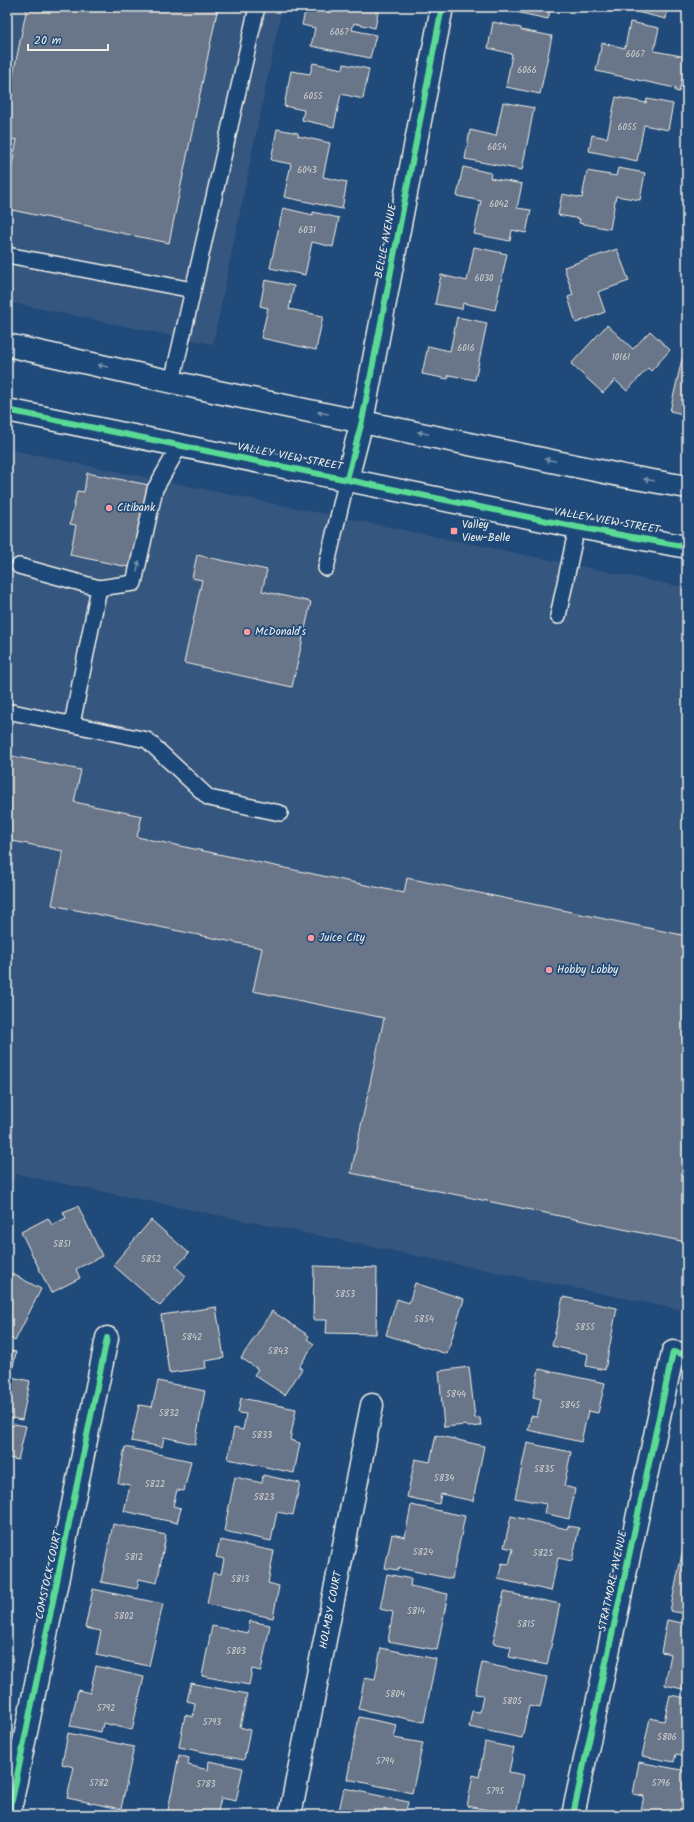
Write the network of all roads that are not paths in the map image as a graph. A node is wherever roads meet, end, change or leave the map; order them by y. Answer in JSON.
{"nodes":[{"id":1,"x":257,"y":7,"type":"edge"},
{"id":2,"x":442,"y":7,"type":"edge"},
{"id":3,"x":7,"y":255,"type":"edge"},
{"id":4,"x":193,"y":290,"type":"junction"},
{"id":5,"x":7,"y":345,"type":"edge"},
{"id":6,"x":172,"y":382,"type":"junction"},
{"id":7,"x":7,"y":410,"type":"edge"},
{"id":8,"x":362,"y":421,"type":"junction"},
{"id":9,"x":180,"y":446,"type":"junction"},
{"id":10,"x":346,"y":479,"type":"junction"},
{"id":11,"x":687,"y":487,"type":"edge"},
{"id":12,"x":577,"y":527,"type":"junction"},
{"id":13,"x":687,"y":546,"type":"edge"},
{"id":14,"x":19,"y":566,"type":"dead end"},
{"id":15,"x":326,"y":568,"type":"dead end"},
{"id":16,"x":99,"y":588,"type":"junction"},
{"id":17,"x":558,"y":616,"type":"dead end"},
{"id":18,"x":7,"y":711,"type":"edge"},
{"id":19,"x":72,"y":724,"type":"junction"},
{"id":20,"x":280,"y":813,"type":"dead end"},
{"id":21,"x":107,"y":1338,"type":"dead end"},
{"id":22,"x":680,"y":1353,"type":"edge"},
{"id":23,"x":372,"y":1405,"type":"dead end"},
{"id":24,"x":9,"y":1815,"type":"edge"},
{"id":25,"x":290,"y":1815,"type":"edge"},
{"id":26,"x":573,"y":1815,"type":"edge"}],
"edges":[{"from":1,"to":4,"type":"lane"},
{"from":2,"to":8,"type":"street","name":"BELLE AVENUE"},
{"from":3,"to":4,"type":"lane"},
{"from":4,"to":6,"type":"lane"},
{"from":6,"to":5,"type":"street","one_way":true},
{"from":8,"to":6,"type":"street","one_way":true},
{"from":7,"to":9,"type":"street","name":"VALLEY VIEW STREET"},
{"from":8,"to":10,"type":"street","name":"BELLE AVENUE"},
{"from":11,"to":8,"type":"street","one_way":true},
{"from":9,"to":10,"type":"street","name":"VALLEY VIEW STREET"},
{"from":16,"to":9,"type":"lane","one_way":true},
{"from":10,"to":12,"type":"street","name":"VALLEY VIEW STREET"},
{"from":10,"to":15,"type":"lane"},
{"from":12,"to":13,"type":"street","name":"VALLEY VIEW STREET"},
{"from":12,"to":17,"type":"lane"},
{"from":14,"to":16,"type":"lane"},
{"from":16,"to":19,"type":"lane"},
{"from":18,"to":19,"type":"lane"},
{"from":19,"to":20,"type":"lane"},
{"from":21,"to":24,"type":"street","name":"COMSTOCK COURT"},
{"from":22,"to":26,"type":"street","name":"STRATMORE AVENUE"},
{"from":23,"to":25,"type":"street","name":"HOLMBY COURT"}]}
